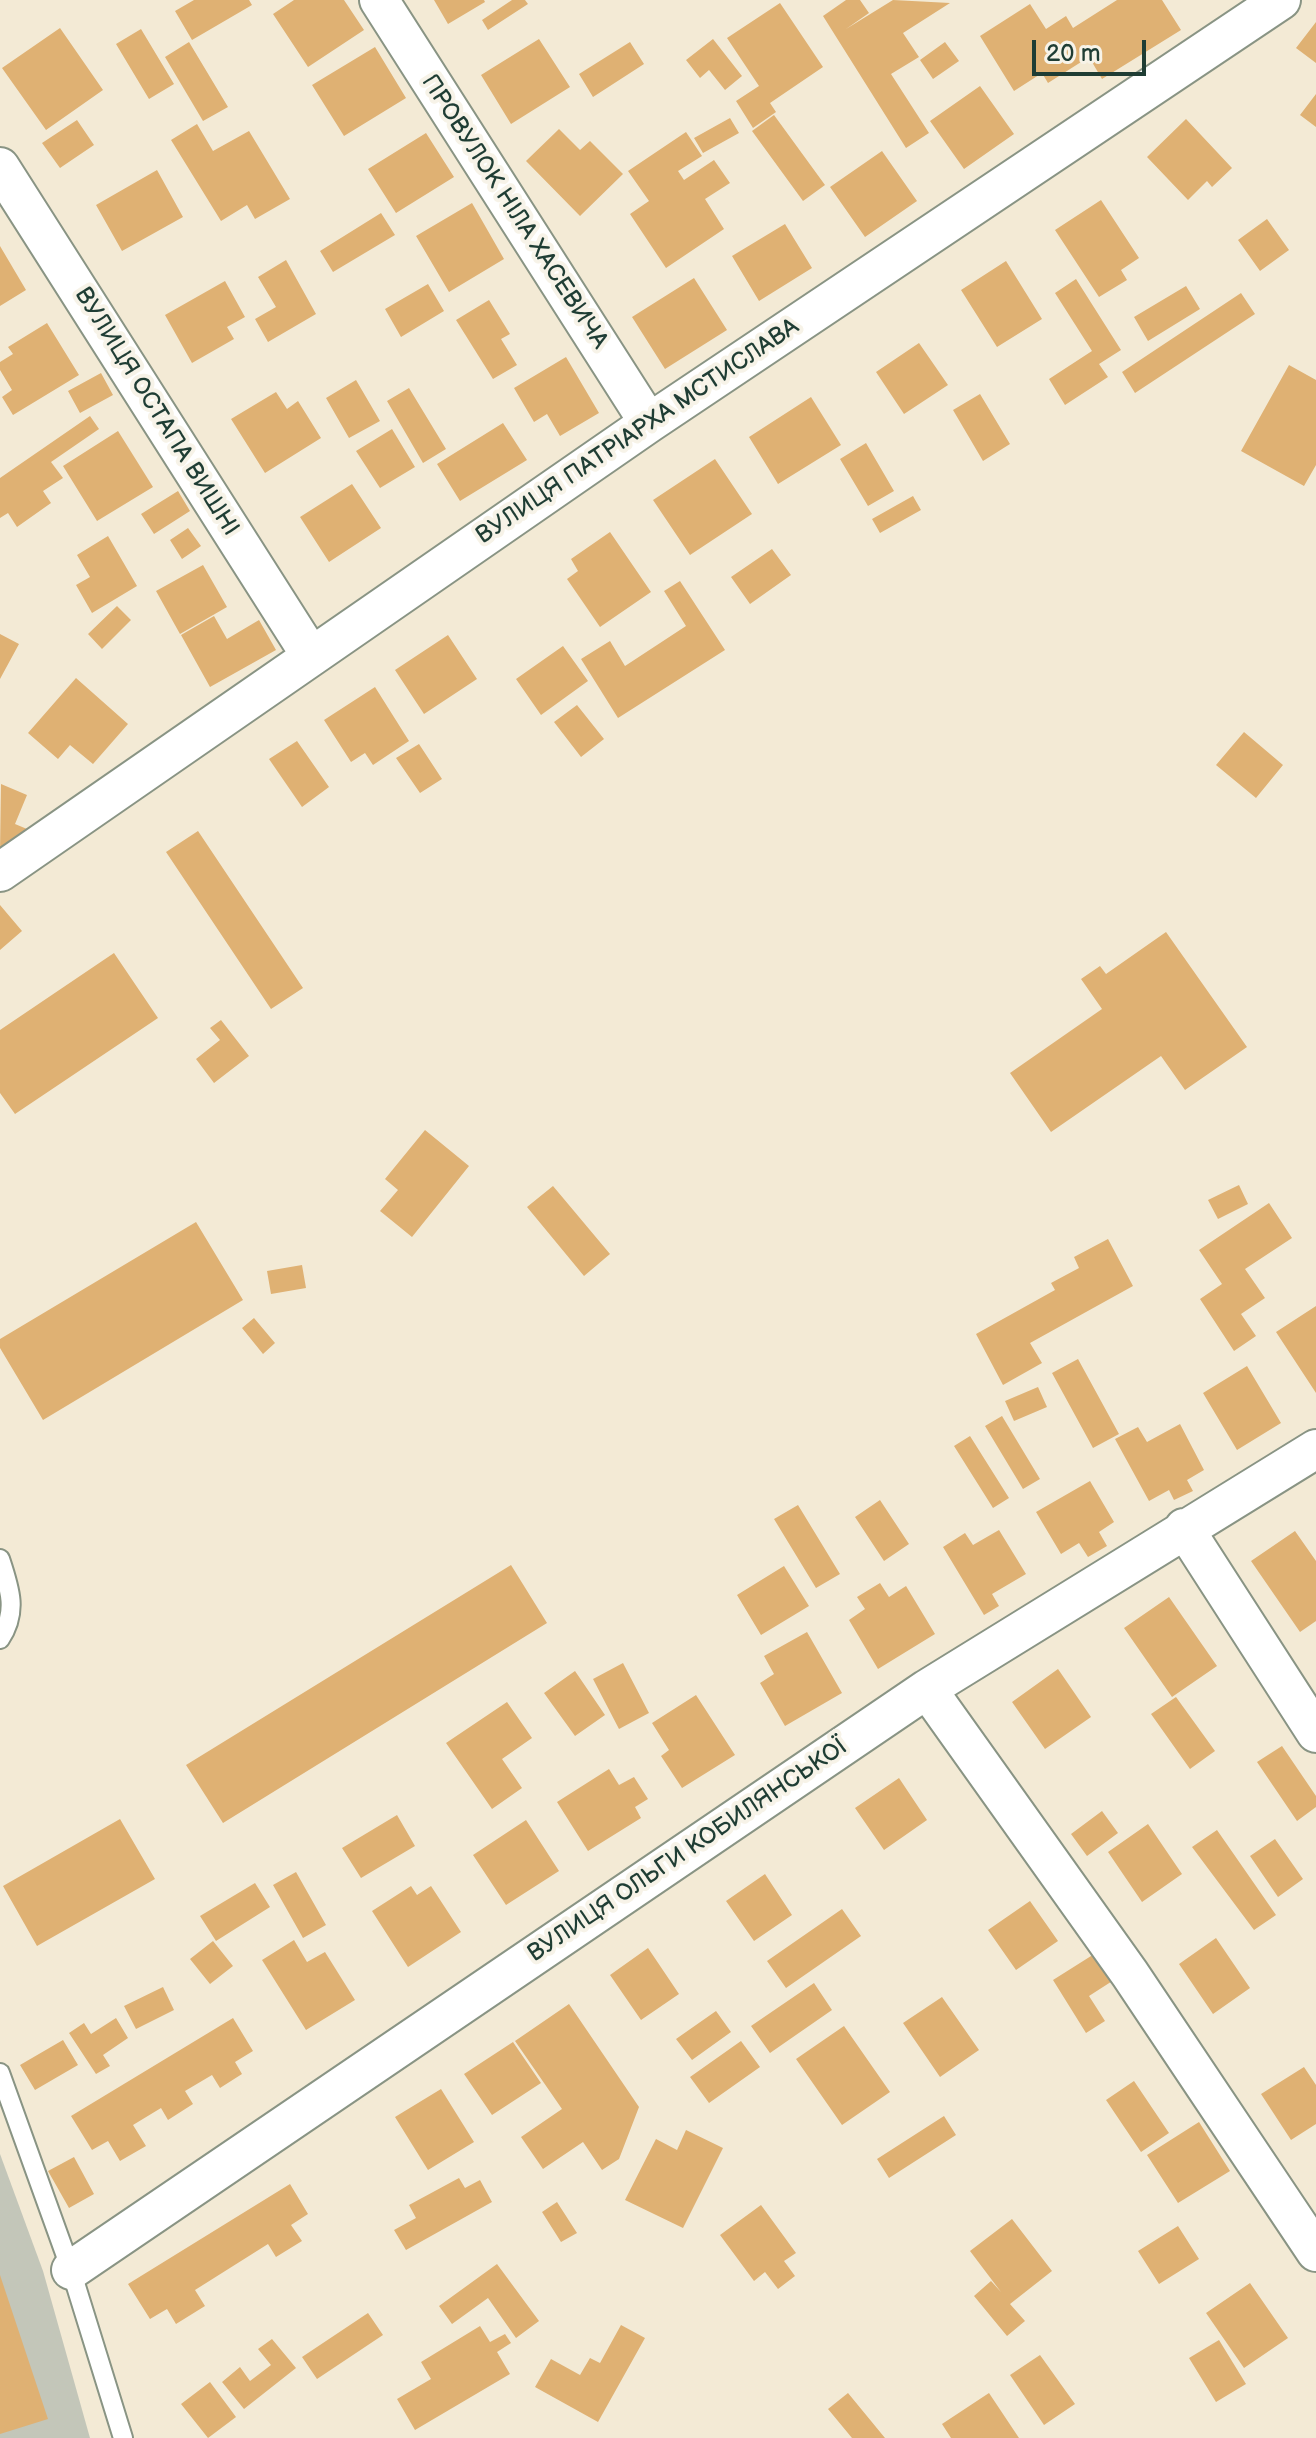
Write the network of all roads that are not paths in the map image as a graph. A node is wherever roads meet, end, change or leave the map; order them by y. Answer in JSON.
{"nodes":[{"id":1,"x":379,"y":0,"type":"edge"},
{"id":2,"x":1281,"y":0,"type":"edge"},
{"id":3,"x":0,"y":167,"type":"edge"},
{"id":4,"x":649,"y":423,"type":"junction"},
{"id":5,"x":311,"y":656,"type":"junction"},
{"id":6,"x":0,"y":872,"type":"edge"},
{"id":7,"x":1316,"y":1449,"type":"edge"},
{"id":8,"x":1184,"y":1528,"type":"junction"},
{"id":9,"x":0,"y":1559,"type":"edge"},
{"id":10,"x":0,"y":1639,"type":"edge"},
{"id":11,"x":927,"y":1689,"type":"junction"},
{"id":12,"x":1316,"y":1733,"type":"edge"},
{"id":13,"x":0,"y":2073,"type":"edge"},
{"id":14,"x":1316,"y":2252,"type":"edge"},
{"id":15,"x":71,"y":2270,"type":"junction"},
{"id":16,"x":123,"y":2438,"type":"edge"}],
"edges":[{"from":1,"to":4,"type":"street","name":"ПРОВУЛОК НІЛА ХАСЕВИЧА"},
{"from":2,"to":4,"type":"street","name":"ВУЛИЦЯ ПАТРІАРХА МСТИСЛАВА"},
{"from":3,"to":5,"type":"street","name":"ВУЛИЦЯ ОСТАПА ВИШНІ"},
{"from":4,"to":5,"type":"street","name":"ВУЛИЦЯ ПАТРІАРХА МСТИСЛАВА"},
{"from":5,"to":6,"type":"street","name":"ВУЛИЦЯ ПАТРІАРХА МСТИСЛАВА"},
{"from":7,"to":8,"type":"street","name":"ВУЛИЦЯ ОЛЬГИ КОБИЛЯНСЬКОЇ"},
{"from":8,"to":11,"type":"street","name":"ВУЛИЦЯ ОЛЬГИ КОБИЛЯНСЬКОЇ"},
{"from":8,"to":12,"type":"street"},
{"from":9,"to":10,"type":"lane"},
{"from":11,"to":14,"type":"street"},
{"from":11,"to":15,"type":"street","name":"ВУЛИЦЯ ОЛЬГИ КОБИЛЯНСЬКОЇ"},
{"from":13,"to":15,"type":"lane"},
{"from":15,"to":16,"type":"lane"}]}
